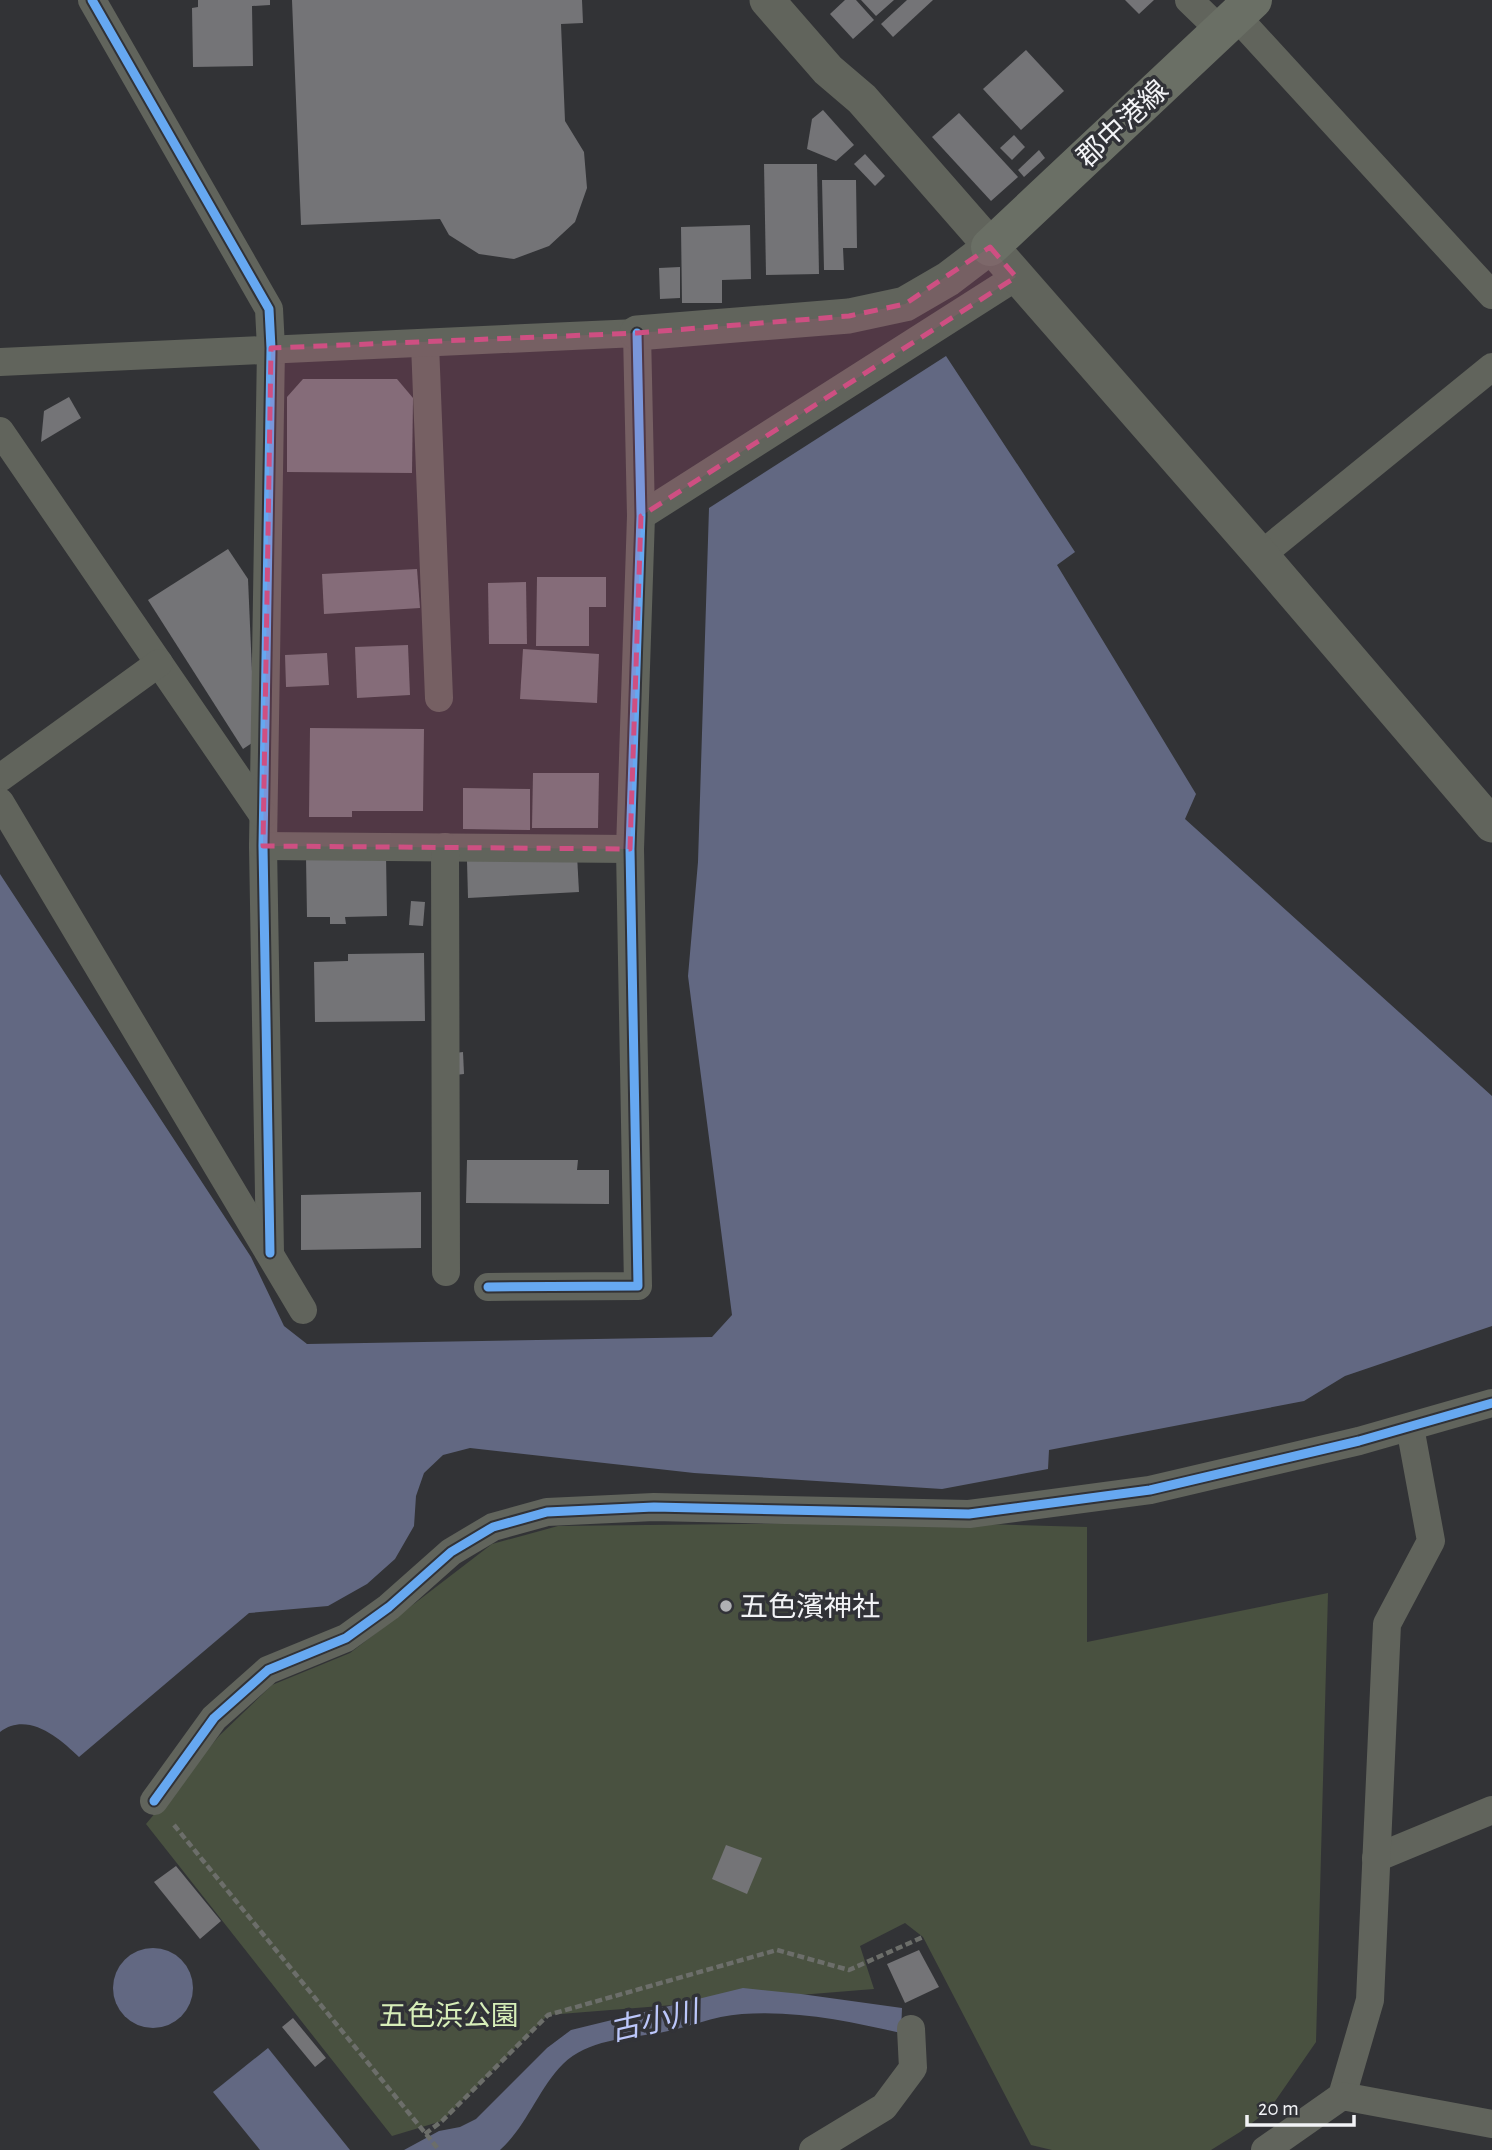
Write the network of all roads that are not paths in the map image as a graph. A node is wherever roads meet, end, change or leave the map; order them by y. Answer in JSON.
{"nodes":[{"id":1,"x":92,"y":0,"type":"edge"},
{"id":2,"x":766,"y":0,"type":"edge"},
{"id":3,"x":1189,"y":0,"type":"edge"},
{"id":4,"x":1236,"y":15,"type":"edge"},
{"id":5,"x":990,"y":247,"type":"junction"},
{"id":6,"x":1016,"y":277,"type":"junction"},
{"id":7,"x":1492,"y":295,"type":"edge"},
{"id":8,"x":637,"y":333,"type":"junction"},
{"id":9,"x":425,"y":344,"type":"junction"},
{"id":10,"x":271,"y":348,"type":"junction"},
{"id":11,"x":0,"y":362,"type":"edge"},
{"id":12,"x":1492,"y":367,"type":"edge"},
{"id":13,"x":0,"y":430,"type":"edge"},
{"id":14,"x":641,"y":516,"type":"junction"},
{"id":15,"x":1261,"y":555,"type":"junction"},
{"id":16,"x":159,"y":663,"type":"junction"},
{"id":17,"x":439,"y":698,"type":"dead end"},
{"id":18,"x":0,"y":778,"type":"edge"},
{"id":19,"x":0,"y":802,"type":"edge"},
{"id":20,"x":263,"y":815,"type":"junction"},
{"id":21,"x":1492,"y":825,"type":"edge"},
{"id":22,"x":263,"y":846,"type":"junction"},
{"id":23,"x":445,"y":847,"type":"junction"},
{"id":24,"x":631,"y":849,"type":"junction"},
{"id":25,"x":270,"y":1252,"type":"junction"},
{"id":26,"x":446,"y":1272,"type":"dead end"},
{"id":27,"x":488,"y":1287,"type":"dead end"},
{"id":28,"x":303,"y":1310,"type":"dead end"},
{"id":29,"x":1492,"y":1403,"type":"edge"},
{"id":30,"x":1410,"y":1426,"type":"junction"},
{"id":31,"x":154,"y":1801,"type":"road end"},
{"id":32,"x":1492,"y":1810,"type":"edge"},
{"id":33,"x":1376,"y":1857,"type":"junction"},
{"id":34,"x":911,"y":2029,"type":"dead end"},
{"id":35,"x":1342,"y":2096,"type":"junction"},
{"id":36,"x":1492,"y":2124,"type":"edge"},
{"id":37,"x":813,"y":2150,"type":"edge"},
{"id":38,"x":1265,"y":2150,"type":"edge"}],
"edges":[{"from":1,"to":10,"type":"street"},
{"from":2,"to":5,"type":"street"},
{"from":3,"to":4,"type":"street"},
{"from":4,"to":5,"type":"main road","name":"郡中港線"},
{"from":4,"to":7,"type":"street"},
{"from":5,"to":6,"type":"street"},
{"from":5,"to":8,"type":"street"},
{"from":6,"to":14,"type":"street"},
{"from":6,"to":15,"type":"street"},
{"from":8,"to":9,"type":"street"},
{"from":8,"to":14,"type":"street"},
{"from":9,"to":10,"type":"street"},
{"from":9,"to":17,"type":"street"},
{"from":10,"to":11,"type":"street"},
{"from":10,"to":20,"type":"street"},
{"from":12,"to":15,"type":"street"},
{"from":13,"to":16,"type":"street"},
{"from":14,"to":24,"type":"street"},
{"from":15,"to":21,"type":"street"},
{"from":16,"to":18,"type":"street"},
{"from":16,"to":20,"type":"street"},
{"from":19,"to":25,"type":"street"},
{"from":20,"to":22,"type":"street"},
{"from":22,"to":23,"type":"street"},
{"from":22,"to":25,"type":"street"},
{"from":23,"to":24,"type":"street"},
{"from":23,"to":26,"type":"street"},
{"from":24,"to":27,"type":"street"},
{"from":25,"to":28,"type":"street"},
{"from":29,"to":30,"type":"street"},
{"from":30,"to":31,"type":"street"},
{"from":30,"to":33,"type":"street"},
{"from":32,"to":33,"type":"street"},
{"from":33,"to":35,"type":"street"},
{"from":34,"to":37,"type":"street"},
{"from":35,"to":36,"type":"street"},
{"from":35,"to":38,"type":"street"}]}
